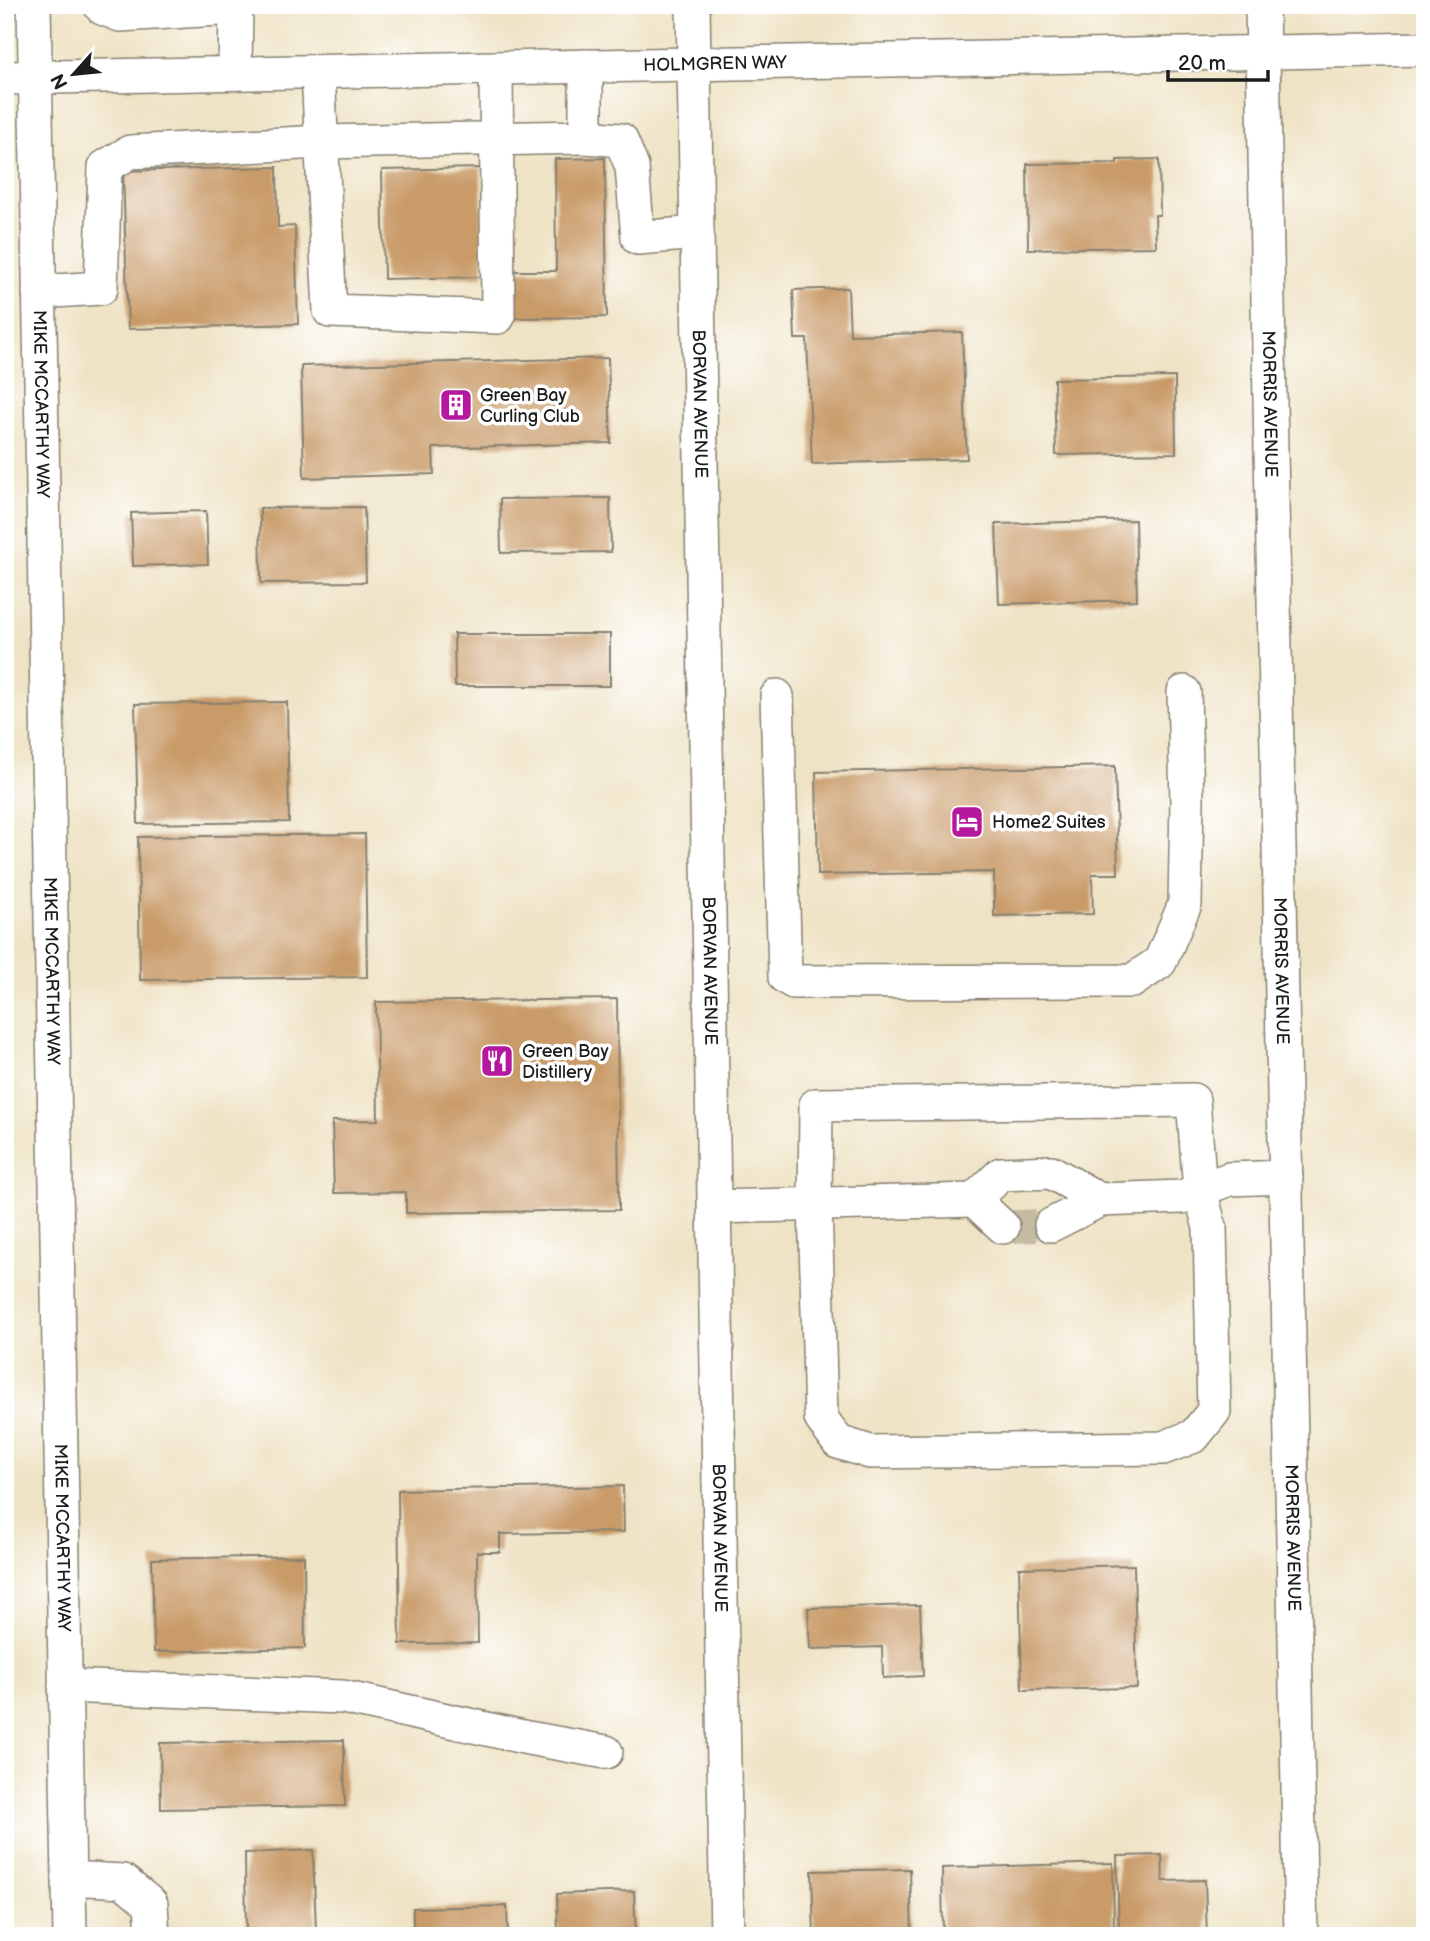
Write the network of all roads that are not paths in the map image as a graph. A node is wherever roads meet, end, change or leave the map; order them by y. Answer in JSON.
{"nodes":[{"id":1,"x":34,"y":5,"type":"edge"},
{"id":2,"x":100,"y":5,"type":"edge"},
{"id":3,"x":693,"y":5,"type":"edge"},
{"id":4,"x":1262,"y":5,"type":"edge"},
{"id":5,"x":236,"y":7,"type":"edge"},
{"id":6,"x":1425,"y":49,"type":"edge"},
{"id":7,"x":1263,"y":52,"type":"junction"},
{"id":8,"x":694,"y":64,"type":"junction"},
{"id":9,"x":586,"y":66,"type":"junction"},
{"id":10,"x":496,"y":68,"type":"junction"},
{"id":11,"x":318,"y":72,"type":"junction"},
{"id":12,"x":235,"y":73,"type":"junction"},
{"id":13,"x":20,"y":78,"type":"edge"},
{"id":14,"x":586,"y":137,"type":"junction"},
{"id":15,"x":497,"y":139,"type":"junction"},
{"id":16,"x":321,"y":142,"type":"junction"},
{"id":17,"x":697,"y":233,"type":"junction"},
{"id":18,"x":39,"y":292,"type":"junction"},
{"id":19,"x":1184,"y":692,"type":"dead end"},
{"id":20,"x":777,"y":696,"type":"dead end"},
{"id":21,"x":1286,"y":1177,"type":"junction"},
{"id":22,"x":1200,"y":1190,"type":"junction"},
{"id":23,"x":974,"y":1200,"type":"junction"},
{"id":24,"x":1100,"y":1200,"type":"junction"},
{"id":25,"x":815,"y":1204,"type":"junction"},
{"id":26,"x":715,"y":1207,"type":"junction"},
{"id":27,"x":1051,"y":1225,"type":"tunnel mouth"},
{"id":28,"x":1003,"y":1227,"type":"dead end"},
{"id":29,"x":65,"y":1686,"type":"junction"},
{"id":30,"x":606,"y":1752,"type":"dead end"},
{"id":31,"x":69,"y":1878,"type":"junction"},
{"id":32,"x":69,"y":1936,"type":"edge"},
{"id":33,"x":153,"y":1936,"type":"edge"},
{"id":34,"x":727,"y":1936,"type":"edge"},
{"id":35,"x":1301,"y":1936,"type":"edge"}],
"edges":[{"from":1,"to":13,"type":"street","name":"MIKE MCCARTHY WAY"},
{"from":2,"to":5,"type":"street"},
{"from":3,"to":8,"type":"street","name":"BORVAN AVENUE"},
{"from":4,"to":7,"type":"street","name":"MORRIS AVENUE"},
{"from":5,"to":12,"type":"street"},
{"from":6,"to":7,"type":"street","name":"HOLMGREN WAY"},
{"from":7,"to":8,"type":"street","name":"HOLMGREN WAY"},
{"from":7,"to":21,"type":"street","name":"MORRIS AVENUE"},
{"from":8,"to":9,"type":"street","name":"HOLMGREN WAY"},
{"from":8,"to":17,"type":"street","name":"BORVAN AVENUE"},
{"from":9,"to":10,"type":"street","name":"HOLMGREN WAY"},
{"from":9,"to":14,"type":"street"},
{"from":10,"to":11,"type":"street","name":"HOLMGREN WAY"},
{"from":10,"to":15,"type":"street"},
{"from":11,"to":12,"type":"street","name":"HOLMGREN WAY"},
{"from":11,"to":16,"type":"street"},
{"from":12,"to":13,"type":"street","name":"HOLMGREN WAY"},
{"from":13,"to":18,"type":"street","name":"MIKE MCCARTHY WAY"},
{"from":14,"to":15,"type":"street"},
{"from":14,"to":17,"type":"street"},
{"from":15,"to":16,"type":"street"},
{"from":15,"to":16,"type":"street"},
{"from":16,"to":18,"type":"street"},
{"from":17,"to":26,"type":"street","name":"BORVAN AVENUE"},
{"from":18,"to":29,"type":"street","name":"MIKE MCCARTHY WAY"},
{"from":19,"to":20,"type":"street"},
{"from":21,"to":22,"type":"street"},
{"from":21,"to":35,"type":"street","name":"MORRIS AVENUE"},
{"from":22,"to":24,"type":"street"},
{"from":22,"to":25,"type":"street"},
{"from":22,"to":25,"type":"street"},
{"from":23,"to":24,"type":"street"},
{"from":23,"to":25,"type":"street"},
{"from":23,"to":28,"type":"street"},
{"from":24,"to":27,"type":"street"},
{"from":25,"to":26,"type":"street"},
{"from":26,"to":34,"type":"street","name":"BORVAN AVENUE"},
{"from":29,"to":30,"type":"street"},
{"from":29,"to":31,"type":"street","name":"MIKE MCCARTHY WAY"},
{"from":31,"to":32,"type":"street","name":"MIKE MCCARTHY WAY"},
{"from":31,"to":33,"type":"street"}]}
